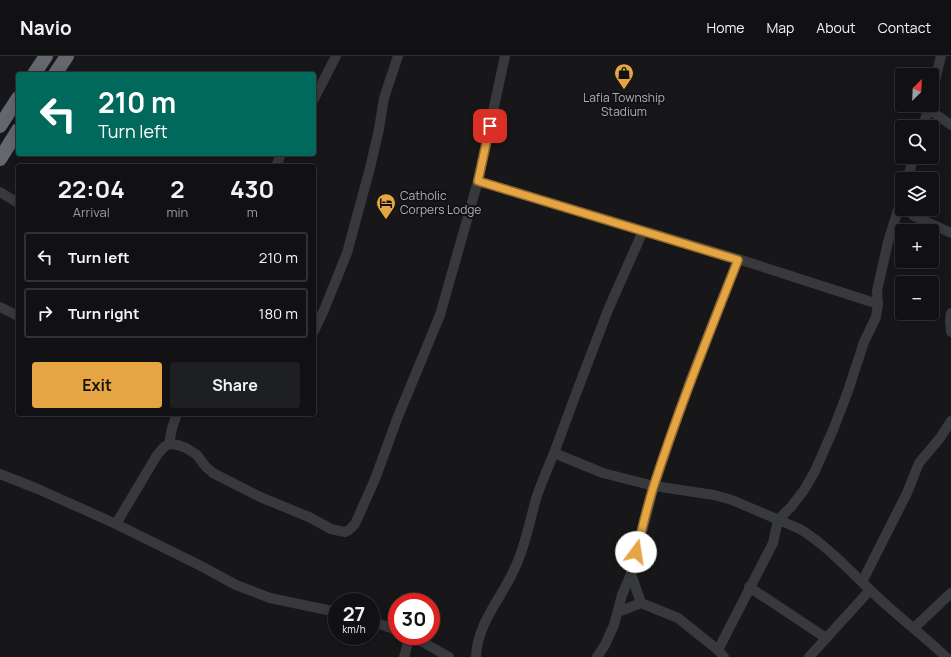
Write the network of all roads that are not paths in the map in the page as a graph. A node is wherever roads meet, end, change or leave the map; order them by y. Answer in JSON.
{"nodes":[{"id":1,"x":46,"y":56,"type":"edge"},
{"id":2,"x":67,"y":56,"type":"edge"},
{"id":3,"x":336,"y":56,"type":"edge"},
{"id":4,"x":398,"y":56,"type":"edge"},
{"id":5,"x":505,"y":56,"type":"edge"},
{"id":6,"x":941,"y":56,"type":"edge"},
{"id":7,"x":938,"y":68,"type":"edge"},
{"id":8,"x":35,"y":72,"type":"edge"},
{"id":9,"x":56,"y":72,"type":"edge"},
{"id":10,"x":316,"y":95,"type":"edge"},
{"id":11,"x":16,"y":100,"type":"edge"},
{"id":12,"x":4,"y":111,"type":"edge"},
{"id":13,"x":932,"y":112,"type":"edge"},
{"id":14,"x":951,"y":125,"type":"edge"},
{"id":15,"x":0,"y":126,"type":"edge"},
{"id":16,"x":16,"y":133,"type":"edge"},
{"id":17,"x":0,"y":159,"type":"edge"},
{"id":18,"x":478,"y":181,"type":"junction"},
{"id":19,"x":0,"y":192,"type":"edge"},
{"id":20,"x":16,"y":201,"type":"edge"},
{"id":21,"x":898,"y":216,"type":"edge"},
{"id":22,"x":898,"y":216,"type":"edge"},
{"id":23,"x":922,"y":216,"type":"edge"},
{"id":24,"x":894,"y":221,"type":"junction"},
{"id":25,"x":643,"y":231,"type":"junction"},
{"id":26,"x":951,"y":233,"type":"edge"},
{"id":27,"x":738,"y":260,"type":"junction"},
{"id":28,"x":878,"y":304,"type":"junction"},
{"id":29,"x":0,"y":307,"type":"edge"},
{"id":30,"x":951,"y":313,"type":"edge"},
{"id":31,"x":16,"y":315,"type":"edge"},
{"id":32,"x":316,"y":327,"type":"edge"},
{"id":33,"x":951,"y":332,"type":"edge"},
{"id":34,"x":176,"y":416,"type":"edge"},
{"id":35,"x":951,"y":421,"type":"edge"},
{"id":36,"x":169,"y":444,"type":"junction"},
{"id":37,"x":554,"y":453,"type":"junction"},
{"id":38,"x":0,"y":474,"type":"edge"},
{"id":39,"x":654,"y":486,"type":"junction"},
{"id":40,"x":778,"y":520,"type":"junction"},
{"id":41,"x":116,"y":524,"type":"junction"},
{"id":42,"x":631,"y":574,"type":"junction"},
{"id":43,"x":862,"y":582,"type":"junction"},
{"id":44,"x":749,"y":587,"type":"junction"},
{"id":45,"x":870,"y":590,"type":"junction"},
{"id":46,"x":951,"y":593,"type":"edge"},
{"id":47,"x":641,"y":603,"type":"junction"},
{"id":48,"x":328,"y":610,"type":"edge"},
{"id":49,"x":618,"y":612,"type":"junction"},
{"id":50,"x":914,"y":628,"type":"junction"},
{"id":51,"x":826,"y":638,"type":"junction"},
{"id":52,"x":407,"y":645,"type":"edge"},
{"id":53,"x":428,"y":645,"type":"edge"},
{"id":54,"x":721,"y":653,"type":"edge"},
{"id":55,"x":404,"y":657,"type":"edge"},
{"id":56,"x":449,"y":657,"type":"edge"},
{"id":57,"x":476,"y":657,"type":"edge"},
{"id":58,"x":597,"y":657,"type":"edge"},
{"id":59,"x":809,"y":657,"type":"edge"},
{"id":60,"x":946,"y":657,"type":"edge"}],
"edges":[{"from":1,"to":8,"type":"highway"},
{"from":2,"to":9,"type":"highway"},
{"from":3,"to":10,"type":"street"},
{"from":4,"to":32,"type":"street"},
{"from":5,"to":18,"type":"street"},
{"from":6,"to":7,"type":"street"},
{"from":11,"to":12,"type":"highway"},
{"from":12,"to":15,"type":"highway"},
{"from":13,"to":14,"type":"street"},
{"from":16,"to":17,"type":"highway"},
{"from":18,"to":25,"type":"street"},
{"from":18,"to":36,"type":"street"},
{"from":19,"to":20,"type":"street"},
{"from":21,"to":24,"type":"street"},
{"from":22,"to":24,"type":"street"},
{"from":23,"to":26,"type":"street"},
{"from":24,"to":28,"type":"street"},
{"from":25,"to":27,"type":"street"},
{"from":25,"to":37,"type":"street"},
{"from":27,"to":28,"type":"street"},
{"from":27,"to":39,"type":"street"},
{"from":28,"to":40,"type":"street"},
{"from":29,"to":31,"type":"street"},
{"from":30,"to":33,"type":"street"},
{"from":34,"to":36,"type":"street"},
{"from":35,"to":43,"type":"street"},
{"from":36,"to":41,"type":"street"},
{"from":37,"to":39,"type":"street"},
{"from":37,"to":57,"type":"street"},
{"from":38,"to":41,"type":"street"},
{"from":39,"to":40,"type":"street"},
{"from":39,"to":42,"type":"street"},
{"from":40,"to":43,"type":"street"},
{"from":40,"to":44,"type":"street"},
{"from":41,"to":48,"type":"street"},
{"from":42,"to":47,"type":"street"},
{"from":42,"to":49,"type":"street"},
{"from":43,"to":45,"type":"street"},
{"from":44,"to":51,"type":"street"},
{"from":44,"to":54,"type":"street"},
{"from":45,"to":50,"type":"street"},
{"from":45,"to":51,"type":"street"},
{"from":46,"to":50,"type":"street"},
{"from":47,"to":49,"type":"street"},
{"from":47,"to":54,"type":"street"},
{"from":49,"to":58,"type":"street"},
{"from":50,"to":60,"type":"street"},
{"from":51,"to":59,"type":"street"},
{"from":52,"to":55,"type":"street"},
{"from":53,"to":56,"type":"street"}]}
